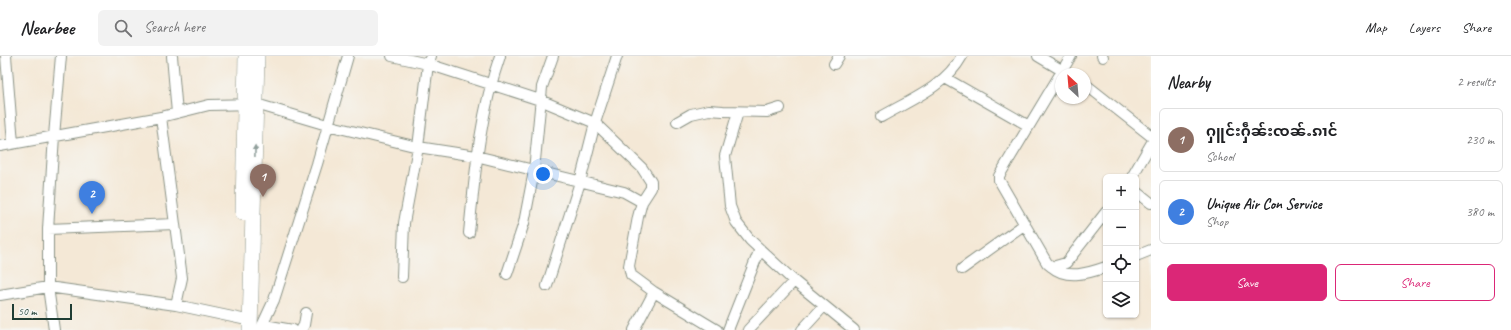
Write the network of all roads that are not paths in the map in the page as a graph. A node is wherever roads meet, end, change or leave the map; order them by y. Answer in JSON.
{"nodes":[{"id":1,"x":6,"y":56,"type":"edge"},
{"id":2,"x":61,"y":56,"type":"edge"},
{"id":3,"x":172,"y":56,"type":"edge"},
{"id":4,"x":246,"y":56,"type":"edge"},
{"id":5,"x":257,"y":56,"type":"edge"},
{"id":6,"x":348,"y":56,"type":"edge"},
{"id":7,"x":392,"y":56,"type":"edge"},
{"id":8,"x":500,"y":56,"type":"edge"},
{"id":9,"x":553,"y":56,"type":"edge"},
{"id":10,"x":617,"y":56,"type":"edge"},
{"id":11,"x":962,"y":56,"type":"edge"},
{"id":12,"x":1038,"y":56,"type":"edge"},
{"id":13,"x":1071,"y":56,"type":"edge"},
{"id":14,"x":429,"y":60,"type":"edge"},
{"id":15,"x":1058,"y":68,"type":"edge"},
{"id":16,"x":1066,"y":68,"type":"edge"},
{"id":17,"x":945,"y":78,"type":"junction"},
{"id":18,"x":490,"y":84,"type":"junction"},
{"id":19,"x":1055,"y":87,"type":"edge"},
{"id":20,"x":1091,"y":89,"type":"edge"},
{"id":21,"x":540,"y":100,"type":"junction"},
{"id":22,"x":250,"y":104,"type":"junction"},
{"id":23,"x":780,"y":108,"type":"dead end"},
{"id":24,"x":738,"y":112,"type":"junction"},
{"id":25,"x":178,"y":113,"type":"junction"},
{"id":26,"x":161,"y":117,"type":"junction"},
{"id":27,"x":881,"y":117,"type":"dead end"},
{"id":28,"x":677,"y":122,"type":"dead end"},
{"id":29,"x":595,"y":123,"type":"junction"},
{"id":30,"x":327,"y":125,"type":"junction"},
{"id":31,"x":1029,"y":126,"type":"junction"},
{"id":32,"x":54,"y":136,"type":"junction"},
{"id":33,"x":1151,"y":136,"type":"edge"},
{"id":34,"x":13,"y":143,"type":"junction"},
{"id":35,"x":1151,"y":144,"type":"edge"},
{"id":36,"x":0,"y":146,"type":"edge"},
{"id":37,"x":418,"y":147,"type":"junction"},
{"id":38,"x":476,"y":156,"type":"junction"},
{"id":39,"x":534,"y":171,"type":"junction"},
{"id":40,"x":1134,"y":174,"type":"edge"},
{"id":41,"x":580,"y":182,"type":"junction"},
{"id":42,"x":1139,"y":193,"type":"edge"},
{"id":43,"x":642,"y":202,"type":"junction"},
{"id":44,"x":1151,"y":203,"type":"edge"},
{"id":45,"x":1103,"y":216,"type":"edge"},
{"id":46,"x":175,"y":224,"type":"junction"},
{"id":47,"x":1025,"y":224,"type":"junction"},
{"id":48,"x":48,"y":229,"type":"junction"},
{"id":49,"x":469,"y":233,"type":"dead end"},
{"id":50,"x":760,"y":249,"type":"junction"},
{"id":51,"x":1151,"y":250,"type":"edge"},
{"id":52,"x":1139,"y":255,"type":"edge"},
{"id":53,"x":1052,"y":267,"type":"junction"},
{"id":54,"x":1103,"y":268,"type":"edge"},
{"id":55,"x":962,"y":269,"type":"dead end"},
{"id":56,"x":507,"y":274,"type":"dead end"},
{"id":57,"x":402,"y":277,"type":"dead end"},
{"id":58,"x":794,"y":281,"type":"junction"},
{"id":59,"x":547,"y":286,"type":"dead end"},
{"id":60,"x":48,"y":287,"type":"junction"},
{"id":61,"x":654,"y":292,"type":"junction"},
{"id":62,"x":0,"y":295,"type":"edge"},
{"id":63,"x":176,"y":305,"type":"junction"},
{"id":64,"x":824,"y":306,"type":"junction"},
{"id":65,"x":306,"y":313,"type":"dead end"},
{"id":66,"x":251,"y":327,"type":"edge"},
{"id":67,"x":54,"y":330,"type":"edge"},
{"id":68,"x":293,"y":330,"type":"edge"},
{"id":69,"x":301,"y":330,"type":"edge"},
{"id":70,"x":634,"y":330,"type":"edge"},
{"id":71,"x":717,"y":330,"type":"edge"},
{"id":72,"x":728,"y":330,"type":"edge"},
{"id":73,"x":748,"y":330,"type":"edge"},
{"id":74,"x":802,"y":330,"type":"edge"},
{"id":75,"x":854,"y":330,"type":"edge"}],
"edges":[{"from":1,"to":34,"type":"street"},
{"from":2,"to":32,"type":"street"},
{"from":3,"to":25,"type":"street"},
{"from":4,"to":22,"type":"highway"},
{"from":5,"to":22,"type":"highway"},
{"from":6,"to":30,"type":"street"},
{"from":7,"to":14,"type":"street"},
{"from":8,"to":18,"type":"street"},
{"from":9,"to":21,"type":"street"},
{"from":10,"to":29,"type":"street"},
{"from":11,"to":17,"type":"street"},
{"from":12,"to":15,"type":"street"},
{"from":13,"to":16,"type":"street"},
{"from":14,"to":18,"type":"street"},
{"from":14,"to":37,"type":"street"},
{"from":17,"to":27,"type":"street"},
{"from":17,"to":31,"type":"street"},
{"from":18,"to":21,"type":"street"},
{"from":18,"to":38,"type":"street"},
{"from":19,"to":31,"type":"street"},
{"from":20,"to":33,"type":"street"},
{"from":21,"to":29,"type":"street"},
{"from":21,"to":39,"type":"street"},
{"from":22,"to":25,"type":"street"},
{"from":22,"to":30,"type":"street"},
{"from":22,"to":66,"type":"highway"},
{"from":23,"to":24,"type":"street"},
{"from":24,"to":28,"type":"street"},
{"from":24,"to":50,"type":"street"},
{"from":25,"to":26,"type":"street"},
{"from":26,"to":32,"type":"street"},
{"from":26,"to":46,"type":"street"},
{"from":29,"to":41,"type":"street"},
{"from":29,"to":43,"type":"street"},
{"from":30,"to":37,"type":"street"},
{"from":30,"to":66,"type":"street"},
{"from":31,"to":47,"type":"street"},
{"from":32,"to":34,"type":"street"},
{"from":32,"to":48,"type":"street"},
{"from":34,"to":36,"type":"street"},
{"from":35,"to":40,"type":"street"},
{"from":37,"to":38,"type":"street"},
{"from":37,"to":57,"type":"street"},
{"from":38,"to":39,"type":"street"},
{"from":38,"to":49,"type":"street"},
{"from":39,"to":41,"type":"street"},
{"from":39,"to":56,"type":"street"},
{"from":41,"to":43,"type":"street"},
{"from":41,"to":59,"type":"street"},
{"from":42,"to":44,"type":"street"},
{"from":43,"to":61,"type":"street"},
{"from":45,"to":53,"type":"street"},
{"from":46,"to":48,"type":"street"},
{"from":46,"to":63,"type":"street"},
{"from":47,"to":53,"type":"street"},
{"from":47,"to":55,"type":"street"},
{"from":48,"to":60,"type":"street"},
{"from":50,"to":58,"type":"street"},
{"from":50,"to":72,"type":"street"},
{"from":51,"to":52,"type":"street"},
{"from":53,"to":54,"type":"street"},
{"from":58,"to":64,"type":"street"},
{"from":58,"to":73,"type":"street"},
{"from":60,"to":62,"type":"street"},
{"from":60,"to":63,"type":"street"},
{"from":60,"to":67,"type":"street"},
{"from":61,"to":70,"type":"street"},
{"from":61,"to":71,"type":"street"},
{"from":63,"to":66,"type":"street"},
{"from":64,"to":74,"type":"street"},
{"from":64,"to":75,"type":"street"},
{"from":65,"to":69,"type":"street"},
{"from":66,"to":68,"type":"street"}]}
